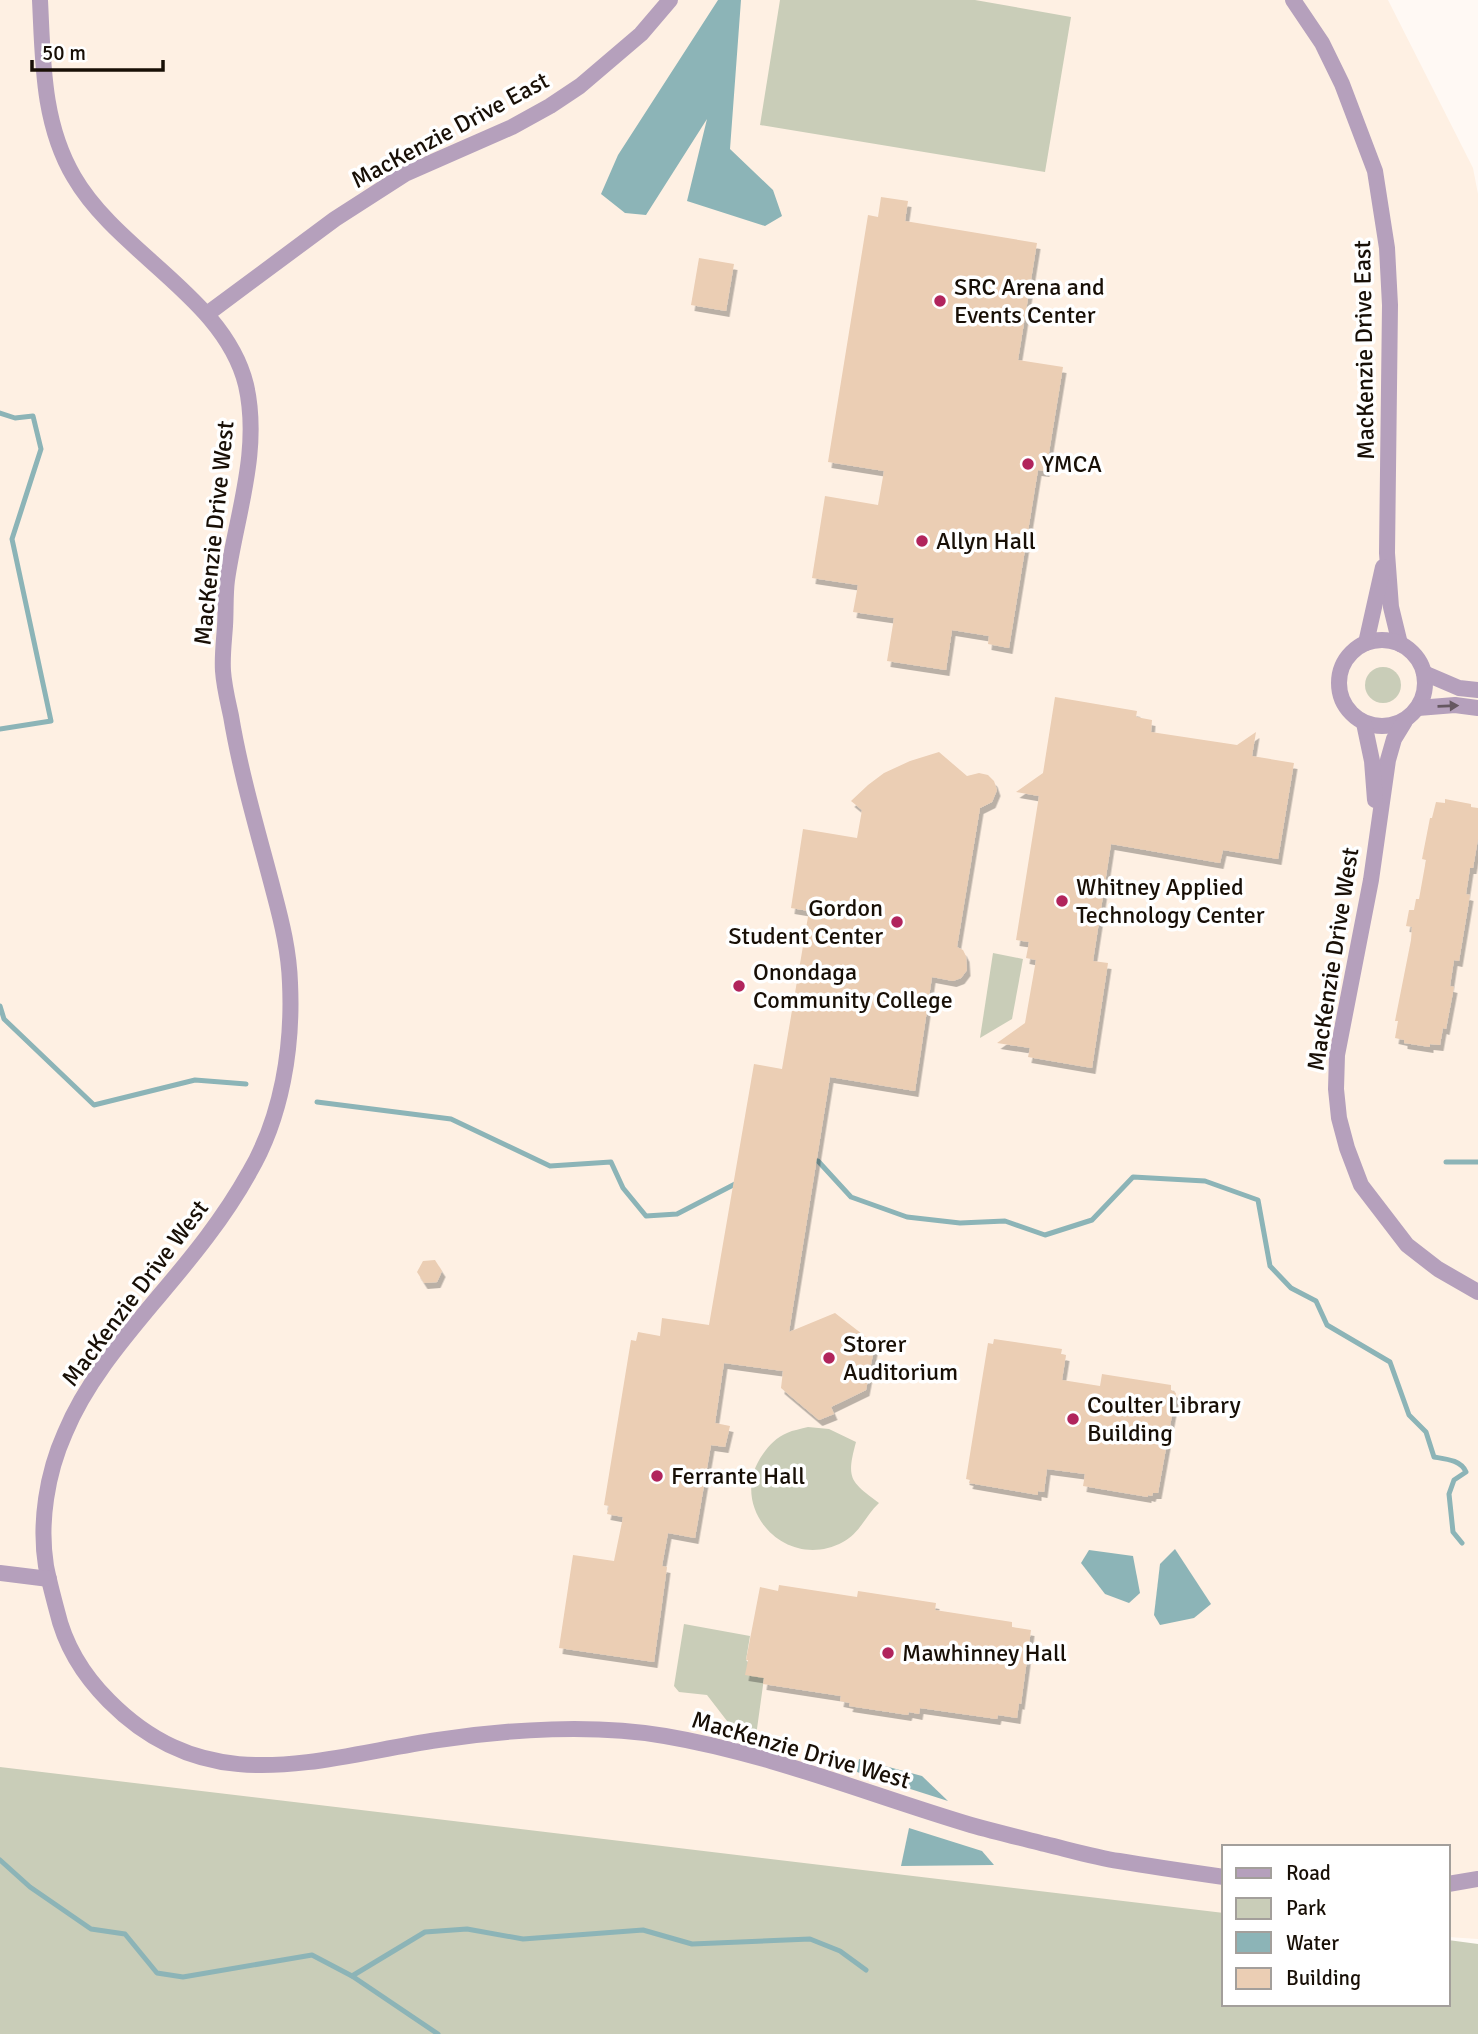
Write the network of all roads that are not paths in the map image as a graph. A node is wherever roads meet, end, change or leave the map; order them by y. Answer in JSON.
{"nodes":[{"id":1,"x":40,"y":0,"type":"edge"},
{"id":2,"x":670,"y":0,"type":"edge"},
{"id":3,"x":1293,"y":0,"type":"edge"},
{"id":4,"x":207,"y":314,"type":"junction"},
{"id":5,"x":1387,"y":552,"type":"junction"},
{"id":6,"x":1366,"y":643,"type":"junction"},
{"id":7,"x":1400,"y":644,"type":"junction"},
{"id":8,"x":1424,"y":673,"type":"junction"},
{"id":9,"x":1478,"y":690,"type":"edge"},
{"id":10,"x":1418,"y":708,"type":"junction"},
{"id":11,"x":1478,"y":708,"type":"edge"},
{"id":12,"x":1405,"y":721,"type":"junction"},
{"id":13,"x":1364,"y":723,"type":"junction"},
{"id":14,"x":1377,"y":827,"type":"junction"},
{"id":15,"x":1478,"y":1292,"type":"edge"},
{"id":16,"x":0,"y":1573,"type":"edge"},
{"id":17,"x":49,"y":1579,"type":"junction"},
{"id":18,"x":1222,"y":1877,"type":"edge"},
{"id":19,"x":1478,"y":1879,"type":"edge"},
{"id":20,"x":1450,"y":1884,"type":"edge"}],
"edges":[{"from":1,"to":4,"type":"street","name":"MacKenzie Drive West"},
{"from":2,"to":4,"type":"street","name":"MacKenzie Drive East"},
{"from":3,"to":5,"type":"street","name":"MacKenzie Drive East"},
{"from":4,"to":17,"type":"street","name":"MacKenzie Drive West"},
{"from":5,"to":6,"type":"street","name":"MacKenzie Drive East"},
{"from":5,"to":7,"type":"street","name":"MacKenzie Drive East"},
{"from":6,"to":7,"type":"street"},
{"from":6,"to":13,"type":"street"},
{"from":7,"to":8,"type":"street"},
{"from":8,"to":9,"type":"street"},
{"from":8,"to":10,"type":"street"},
{"from":10,"to":11,"type":"street","one_way":true},
{"from":10,"to":12,"type":"street"},
{"from":12,"to":13,"type":"street"},
{"from":12,"to":14,"type":"street","name":"MacKenzie Drive West"},
{"from":13,"to":14,"type":"street","name":"MacKenzie Drive West"},
{"from":14,"to":15,"type":"street","name":"MacKenzie Drive West"},
{"from":16,"to":17,"type":"street"},
{"from":17,"to":18,"type":"street","name":"MacKenzie Drive West"},
{"from":19,"to":20,"type":"street"}]}
